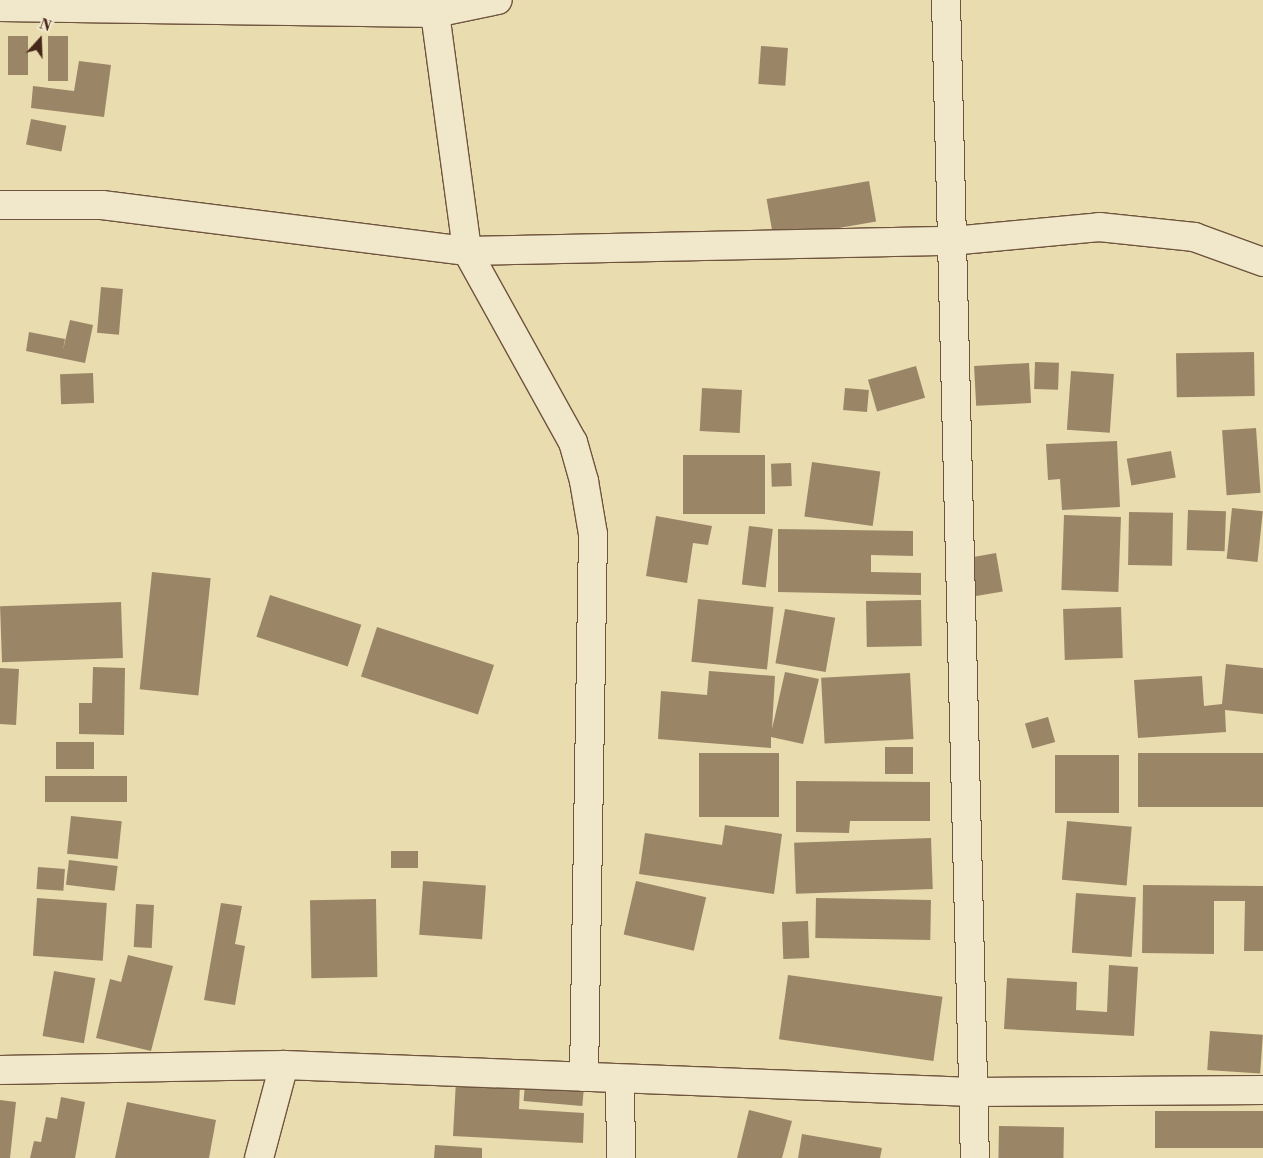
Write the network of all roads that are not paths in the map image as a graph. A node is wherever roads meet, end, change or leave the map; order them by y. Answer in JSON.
{"nodes":[{"id":1,"x":498,"y":0,"type":"edge"},
{"id":2,"x":946,"y":0,"type":"edge"},
{"id":3,"x":0,"y":7,"type":"edge"},
{"id":4,"x":435,"y":13,"type":"junction"},
{"id":5,"x":0,"y":205,"type":"edge"},
{"id":6,"x":952,"y":241,"type":"junction"},
{"id":7,"x":467,"y":251,"type":"junction"},
{"id":8,"x":1263,"y":262,"type":"edge"},
{"id":9,"x":284,"y":1065,"type":"junction"},
{"id":10,"x":0,"y":1070,"type":"edge"},
{"id":11,"x":584,"y":1077,"type":"junction"},
{"id":12,"x":620,"y":1079,"type":"junction"},
{"id":13,"x":1263,"y":1090,"type":"edge"},
{"id":14,"x":972,"y":1092,"type":"junction"},
{"id":15,"x":260,"y":1158,"type":"edge"},
{"id":16,"x":621,"y":1158,"type":"edge"},
{"id":17,"x":975,"y":1158,"type":"edge"}],
"edges":[{"from":1,"to":4,"type":"street"},
{"from":2,"to":6,"type":"street"},
{"from":3,"to":4,"type":"street"},
{"from":4,"to":7,"type":"street"},
{"from":5,"to":7,"type":"street"},
{"from":6,"to":7,"type":"street"},
{"from":6,"to":8,"type":"street"},
{"from":6,"to":14,"type":"street"},
{"from":7,"to":11,"type":"street"},
{"from":9,"to":10,"type":"street"},
{"from":9,"to":11,"type":"street"},
{"from":9,"to":15,"type":"street"},
{"from":11,"to":12,"type":"street"},
{"from":12,"to":14,"type":"street"},
{"from":12,"to":16,"type":"street"},
{"from":13,"to":14,"type":"street"},
{"from":14,"to":17,"type":"street"}]}
